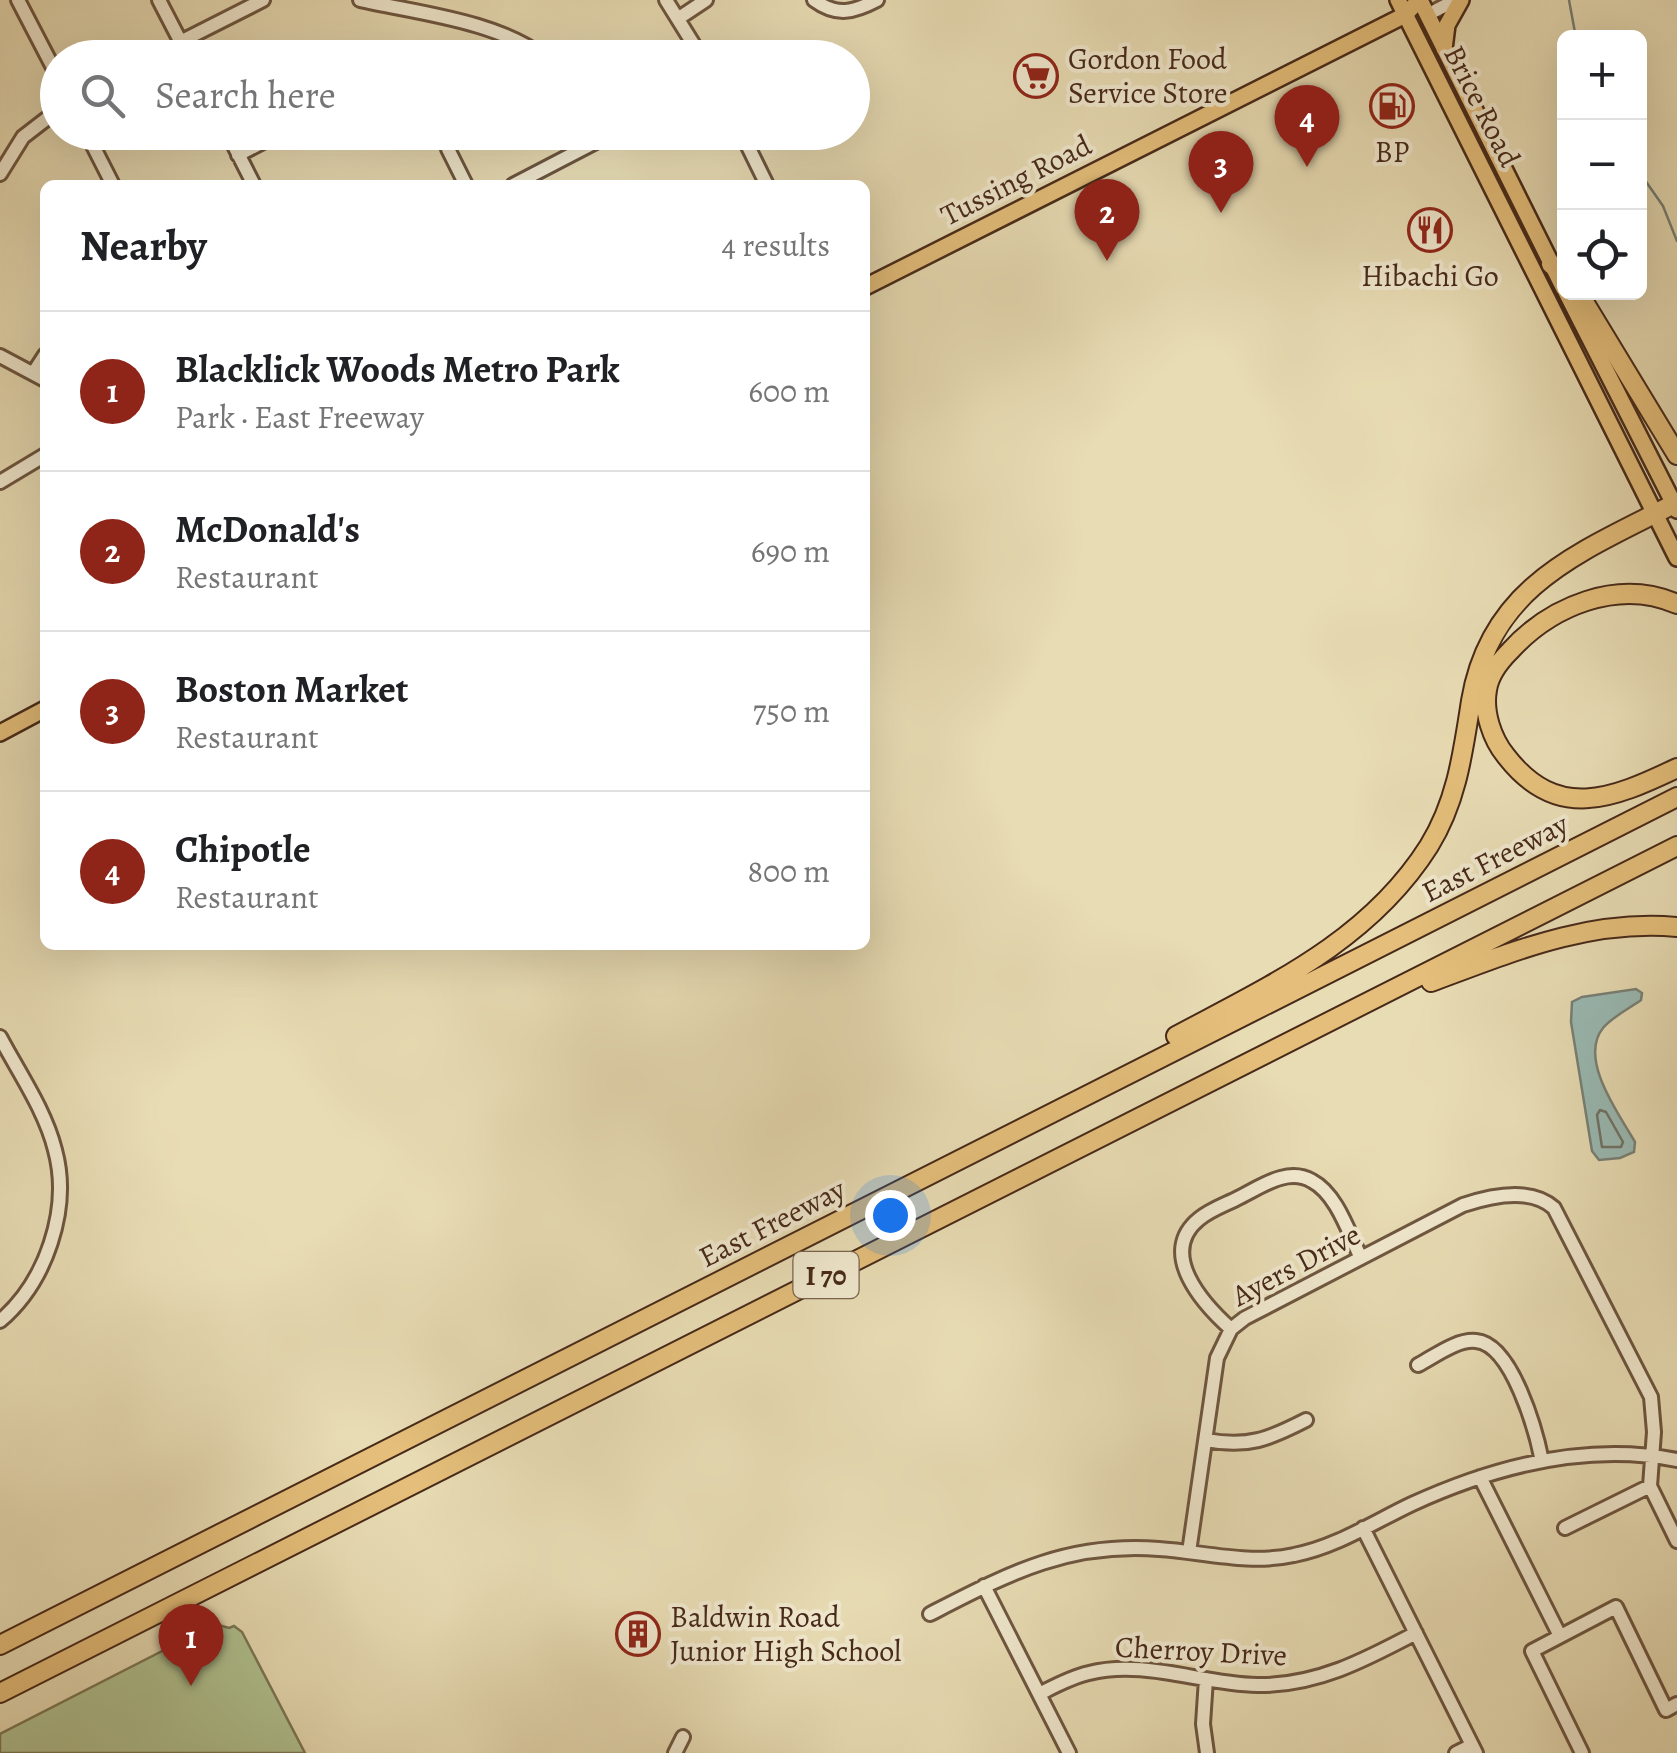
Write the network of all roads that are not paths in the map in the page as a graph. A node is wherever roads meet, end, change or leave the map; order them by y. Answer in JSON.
{"nodes":[{"id":1,"x":18,"y":0,"type":"edge"},
{"id":2,"x":159,"y":0,"type":"edge"},
{"id":3,"x":263,"y":0,"type":"edge"},
{"id":4,"x":360,"y":0,"type":"edge"},
{"id":5,"x":666,"y":0,"type":"edge"},
{"id":6,"x":706,"y":0,"type":"edge"},
{"id":7,"x":814,"y":0,"type":"edge"},
{"id":8,"x":877,"y":0,"type":"edge"},
{"id":9,"x":1459,"y":0,"type":"edge"},
{"id":10,"x":1422,"y":5,"type":"edge"},
{"id":11,"x":1402,"y":7,"type":"edge"},
{"id":12,"x":679,"y":18,"type":"junction"},
{"id":13,"x":179,"y":40,"type":"edge"},
{"id":14,"x":184,"y":40,"type":"edge"},
{"id":15,"x":514,"y":40,"type":"edge"},
{"id":16,"x":692,"y":40,"type":"edge"},
{"id":17,"x":40,"y":42,"type":"edge"},
{"id":18,"x":1444,"y":49,"type":"junction"},
{"id":19,"x":40,"y":124,"type":"edge"},
{"id":20,"x":95,"y":150,"type":"edge"},
{"id":21,"x":235,"y":150,"type":"edge"},
{"id":22,"x":249,"y":150,"type":"edge"},
{"id":23,"x":448,"y":150,"type":"edge"},
{"id":24,"x":577,"y":150,"type":"edge"},
{"id":25,"x":750,"y":150,"type":"edge"},
{"id":26,"x":238,"y":156,"type":"junction"},
{"id":27,"x":0,"y":174,"type":"edge"},
{"id":28,"x":110,"y":180,"type":"edge"},
{"id":29,"x":251,"y":180,"type":"edge"},
{"id":30,"x":464,"y":180,"type":"edge"},
{"id":31,"x":522,"y":180,"type":"edge"},
{"id":32,"x":765,"y":180,"type":"edge"},
{"id":33,"x":1557,"y":266,"type":"edge"},
{"id":34,"x":870,"y":285,"type":"edge"},
{"id":35,"x":1570,"y":300,"type":"edge"},
{"id":36,"x":1583,"y":300,"type":"edge"},
{"id":37,"x":0,"y":356,"type":"edge"},
{"id":38,"x":40,"y":376,"type":"edge"},
{"id":39,"x":1677,"y":455,"type":"edge"},
{"id":40,"x":40,"y":458,"type":"edge"},
{"id":41,"x":0,"y":482,"type":"edge"},
{"id":42,"x":1675,"y":507,"type":"edge"},
{"id":43,"x":1655,"y":514,"type":"junction"},
{"id":44,"x":1677,"y":558,"type":"edge"},
{"id":45,"x":1677,"y":604,"type":"edge"},
{"id":46,"x":40,"y":712,"type":"edge"},
{"id":47,"x":0,"y":733,"type":"edge"},
{"id":48,"x":1677,"y":768,"type":"edge"},
{"id":49,"x":1677,"y":797,"type":"edge"},
{"id":50,"x":1677,"y":846,"type":"edge"},
{"id":51,"x":1677,"y":926,"type":"edge"},
{"id":52,"x":1364,"y":1004,"type":"junction"},
{"id":53,"x":0,"y":1037,"type":"edge"},
{"id":54,"x":900,"y":1188,"type":"junction"},
{"id":55,"x":1361,"y":1258,"type":"junction"},
{"id":56,"x":0,"y":1321,"type":"edge"},
{"id":57,"x":1230,"y":1329,"type":"junction"},
{"id":58,"x":1418,"y":1365,"type":"dead end"},
{"id":59,"x":1306,"y":1420,"type":"dead end"},
{"id":60,"x":1206,"y":1440,"type":"junction"},
{"id":61,"x":1652,"y":1455,"type":"junction"},
{"id":62,"x":1677,"y":1460,"type":"edge"},
{"id":63,"x":1542,"y":1461,"type":"junction"},
{"id":64,"x":1480,"y":1477,"type":"junction"},
{"id":65,"x":1650,"y":1486,"type":"junction"},
{"id":66,"x":1363,"y":1528,"type":"junction"},
{"id":67,"x":1565,"y":1528,"type":"dead end"},
{"id":68,"x":1677,"y":1540,"type":"edge"},
{"id":69,"x":1189,"y":1552,"type":"junction"},
{"id":70,"x":984,"y":1586,"type":"junction"},
{"id":71,"x":930,"y":1614,"type":"dead end"},
{"id":72,"x":1416,"y":1634,"type":"junction"},
{"id":73,"x":1560,"y":1636,"type":"junction"},
{"id":74,"x":0,"y":1645,"type":"edge"},
{"id":75,"x":1206,"y":1679,"type":"junction"},
{"id":76,"x":0,"y":1693,"type":"edge"},
{"id":77,"x":1039,"y":1694,"type":"junction"},
{"id":78,"x":1677,"y":1704,"type":"edge"},
{"id":79,"x":683,"y":1737,"type":"dead end"},
{"id":80,"x":1474,"y":1749,"type":"edge"},
{"id":81,"x":675,"y":1753,"type":"edge"},
{"id":82,"x":1069,"y":1753,"type":"edge"},
{"id":83,"x":1207,"y":1753,"type":"edge"},
{"id":84,"x":1456,"y":1753,"type":"edge"},
{"id":85,"x":1582,"y":1753,"type":"edge"}],
"edges":[{"from":1,"to":17,"type":"street"},
{"from":2,"to":13,"type":"street"},
{"from":3,"to":14,"type":"street"},
{"from":4,"to":15,"type":"street"},
{"from":5,"to":12,"type":"street"},
{"from":6,"to":12,"type":"street"},
{"from":7,"to":8,"type":"street"},
{"from":9,"to":10,"type":"street"},
{"from":9,"to":18,"type":"main road"},
{"from":10,"to":11,"type":"main road"},
{"from":10,"to":18,"type":"main road","name":"Brice Road"},
{"from":11,"to":34,"type":"main road","name":"Tussing Road"},
{"from":11,"to":43,"type":"main road","name":"Brice Road"},
{"from":12,"to":16,"type":"street"},
{"from":18,"to":33,"type":"main road","name":"Brice Road"},
{"from":19,"to":27,"type":"street"},
{"from":20,"to":28,"type":"street"},
{"from":21,"to":26,"type":"street"},
{"from":22,"to":26,"type":"street"},
{"from":23,"to":30,"type":"street"},
{"from":24,"to":31,"type":"street"},
{"from":25,"to":32,"type":"street"},
{"from":26,"to":29,"type":"street"},
{"from":35,"to":42,"type":"main road","name":"Brice Road"},
{"from":36,"to":39,"type":"highway"},
{"from":37,"to":38,"type":"street"},
{"from":40,"to":41,"type":"street"},
{"from":42,"to":43,"type":"highway"},
{"from":43,"to":44,"type":"main road","name":"Brice Road"},
{"from":43,"to":54,"type":"highway"},
{"from":45,"to":48,"type":"highway"},
{"from":46,"to":47,"type":"main road"},
{"from":49,"to":54,"type":"highway","name":"East Freeway","number":"I 70"},
{"from":50,"to":52,"type":"highway","number":"I 70"},
{"from":51,"to":52,"type":"highway"},
{"from":52,"to":76,"type":"highway","number":"I 70"},
{"from":53,"to":56,"type":"street"},
{"from":54,"to":74,"type":"highway","name":"East Freeway","number":"I 70"},
{"from":55,"to":57,"type":"street","name":"Ayers Drive"},
{"from":55,"to":57,"type":"street"},
{"from":55,"to":61,"type":"street","name":"Ayers Drive"},
{"from":57,"to":60,"type":"street","name":"Ayers Drive"},
{"from":58,"to":63,"type":"street"},
{"from":59,"to":60,"type":"street"},
{"from":60,"to":69,"type":"street","name":"Ayers Drive"},
{"from":61,"to":62,"type":"street"},
{"from":61,"to":63,"type":"street"},
{"from":61,"to":65,"type":"street"},
{"from":63,"to":64,"type":"street"},
{"from":64,"to":66,"type":"street"},
{"from":64,"to":73,"type":"street"},
{"from":65,"to":67,"type":"street"},
{"from":65,"to":68,"type":"street"},
{"from":66,"to":69,"type":"street"},
{"from":66,"to":72,"type":"street"},
{"from":69,"to":70,"type":"street"},
{"from":70,"to":71,"type":"street"},
{"from":70,"to":77,"type":"street"},
{"from":72,"to":75,"type":"street","name":"Cherroy Drive"},
{"from":72,"to":80,"type":"street"},
{"from":73,"to":78,"type":"street"},
{"from":73,"to":85,"type":"street"},
{"from":75,"to":77,"type":"street","name":"Cherroy Drive"},
{"from":75,"to":83,"type":"street"},
{"from":77,"to":82,"type":"street"},
{"from":79,"to":81,"type":"street"},
{"from":80,"to":84,"type":"street"}]}
